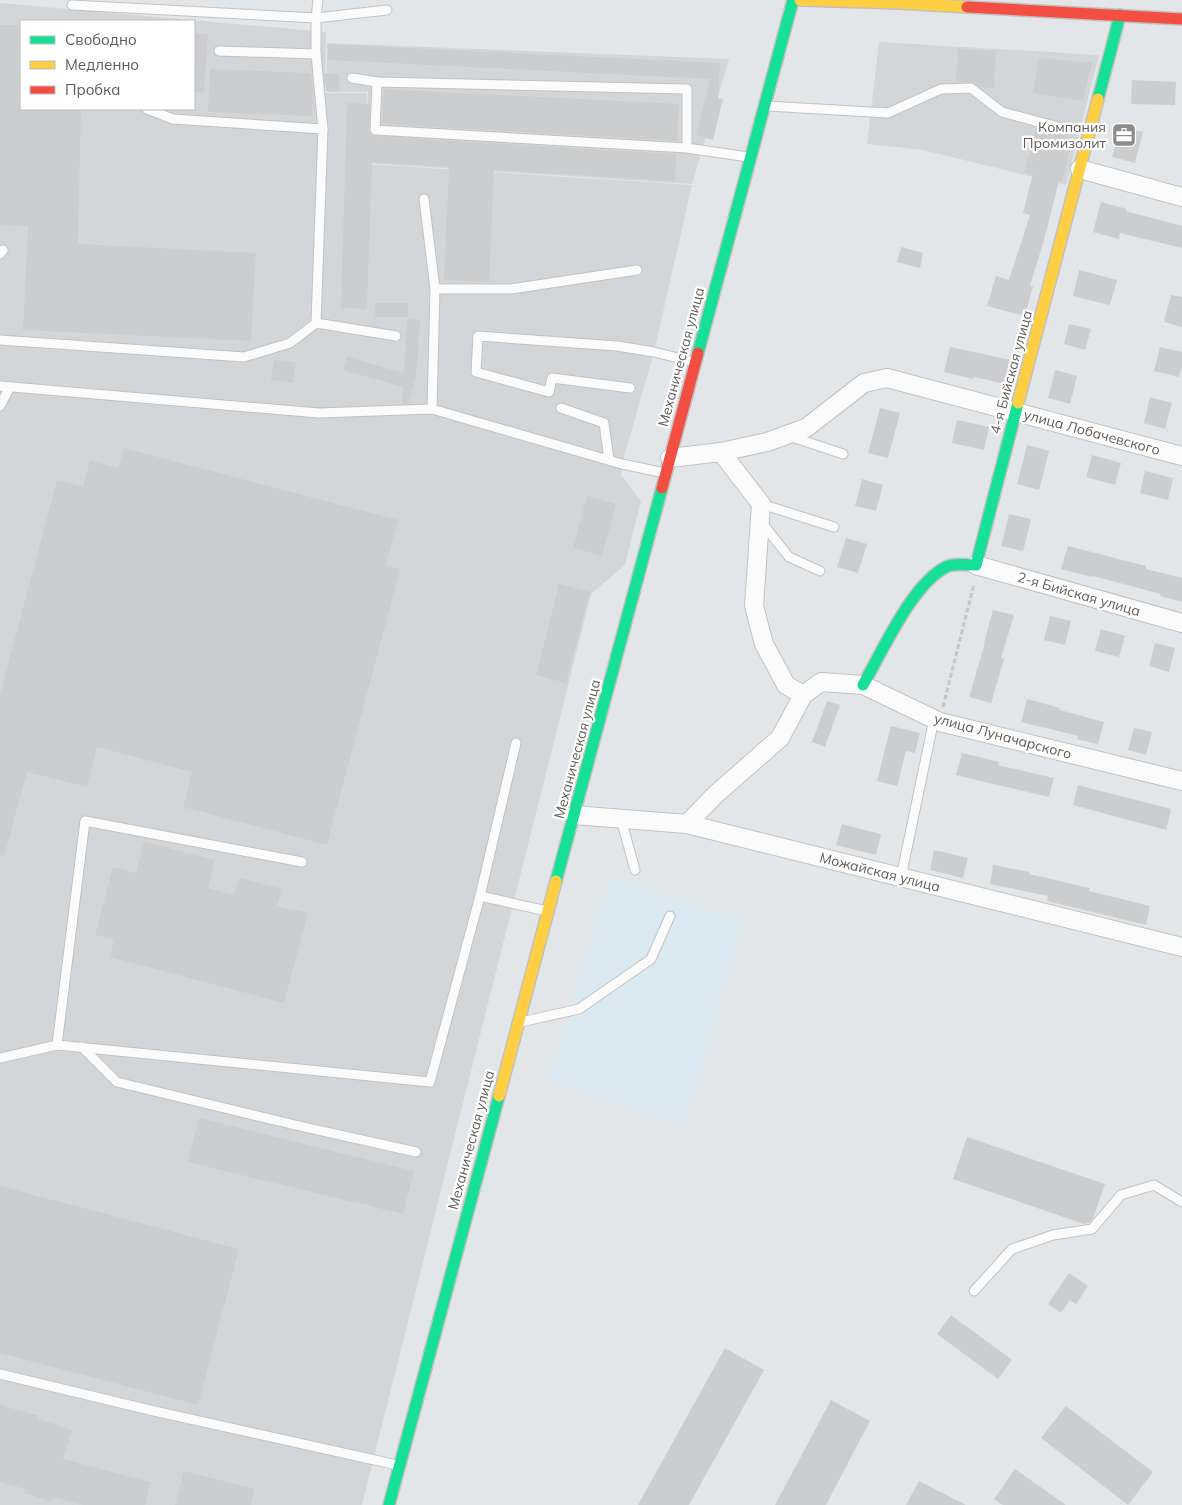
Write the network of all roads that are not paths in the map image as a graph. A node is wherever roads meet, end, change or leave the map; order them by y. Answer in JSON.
{"nodes":[{"id":1,"x":318,"y":0,"type":"edge"},
{"id":2,"x":793,"y":0,"type":"edge"},
{"id":3,"x":800,"y":0,"type":"edge"},
{"id":4,"x":72,"y":5,"type":"dead end"},
{"id":5,"x":387,"y":10,"type":"dead end"},
{"id":6,"x":1120,"y":15,"type":"junction"},
{"id":7,"x":316,"y":18,"type":"junction"},
{"id":8,"x":1182,"y":19,"type":"edge"},
{"id":9,"x":220,"y":51,"type":"dead end"},
{"id":10,"x":316,"y":54,"type":"junction"},
{"id":11,"x":352,"y":78,"type":"dead end"},
{"id":12,"x":377,"y":82,"type":"junction"},
{"id":13,"x":765,"y":105,"type":"junction"},
{"id":14,"x":150,"y":110,"type":"edge"},
{"id":15,"x":323,"y":129,"type":"junction"},
{"id":16,"x":1069,"y":130,"type":"dead end"},
{"id":17,"x":688,"y":148,"type":"junction"},
{"id":18,"x":751,"y":157,"type":"junction"},
{"id":19,"x":1080,"y":169,"type":"junction"},
{"id":20,"x":1182,"y":197,"type":"edge"},
{"id":21,"x":424,"y":199,"type":"dead end"},
{"id":22,"x":637,"y":270,"type":"dead end"},
{"id":23,"x":436,"y":289,"type":"junction"},
{"id":24,"x":316,"y":323,"type":"junction"},
{"id":25,"x":396,"y":336,"type":"dead end"},
{"id":26,"x":0,"y":340,"type":"edge"},
{"id":27,"x":696,"y":363,"type":"junction"},
{"id":28,"x":5,"y":386,"type":"edge"},
{"id":29,"x":630,"y":388,"type":"dead end"},
{"id":30,"x":0,"y":406,"type":"edge"},
{"id":31,"x":561,"y":408,"type":"dead end"},
{"id":32,"x":432,"y":409,"type":"junction"},
{"id":33,"x":1016,"y":412,"type":"junction"},
{"id":34,"x":787,"y":435,"type":"junction"},
{"id":35,"x":722,"y":452,"type":"junction"},
{"id":36,"x":843,"y":454,"type":"dead end"},
{"id":37,"x":1182,"y":456,"type":"edge"},
{"id":38,"x":609,"y":460,"type":"junction"},
{"id":39,"x":668,"y":466,"type":"junction"},
{"id":40,"x":761,"y":513,"type":"junction"},
{"id":41,"x":834,"y":527,"type":"dead end"},
{"id":42,"x":978,"y":565,"type":"junction"},
{"id":43,"x":820,"y":571,"type":"dead end"},
{"id":44,"x":1182,"y":623,"type":"edge"},
{"id":45,"x":863,"y":685,"type":"junction"},
{"id":46,"x":803,"y":695,"type":"junction"},
{"id":47,"x":937,"y":721,"type":"junction"},
{"id":48,"x":516,"y":743,"type":"dead end"},
{"id":49,"x":1182,"y":782,"type":"edge"},
{"id":50,"x":574,"y":815,"type":"junction"},
{"id":51,"x":621,"y":819,"type":"junction"},
{"id":52,"x":687,"y":824,"type":"junction"},
{"id":53,"x":302,"y":862,"type":"dead end"},
{"id":54,"x":635,"y":870,"type":"dead end"},
{"id":55,"x":901,"y":877,"type":"junction"},
{"id":56,"x":480,"y":896,"type":"junction"},
{"id":57,"x":548,"y":912,"type":"junction"},
{"id":58,"x":670,"y":916,"type":"dead end"},
{"id":59,"x":1182,"y":947,"type":"edge"},
{"id":60,"x":518,"y":1023,"type":"junction"},
{"id":61,"x":57,"y":1045,"type":"junction"},
{"id":62,"x":82,"y":1047,"type":"junction"},
{"id":63,"x":0,"y":1058,"type":"edge"},
{"id":64,"x":416,"y":1152,"type":"dead end"},
{"id":65,"x":1182,"y":1202,"type":"edge"},
{"id":66,"x":974,"y":1291,"type":"dead end"},
{"id":67,"x":0,"y":1374,"type":"edge"},
{"id":68,"x":400,"y":1466,"type":"junction"},
{"id":69,"x":389,"y":1505,"type":"edge"}],
"edges":[{"from":1,"to":7,"type":"lane"},
{"from":2,"to":13,"type":"street","name":"Механическая улица"},
{"from":3,"to":6,"type":"street"},
{"from":4,"to":7,"type":"lane"},
{"from":5,"to":7,"type":"lane"},
{"from":6,"to":8,"type":"street"},
{"from":6,"to":19,"type":"street","name":"4-я Бийская улица"},
{"from":7,"to":10,"type":"lane"},
{"from":9,"to":10,"type":"lane"},
{"from":10,"to":15,"type":"lane"},
{"from":11,"to":12,"type":"lane"},
{"from":12,"to":17,"type":"lane"},
{"from":12,"to":17,"type":"lane"},
{"from":13,"to":16,"type":"lane"},
{"from":13,"to":18,"type":"street","name":"Механическая улица"},
{"from":14,"to":15,"type":"lane"},
{"from":15,"to":24,"type":"lane"},
{"from":17,"to":18,"type":"lane"},
{"from":18,"to":27,"type":"street","name":"Механическая улица"},
{"from":19,"to":20,"type":"street"},
{"from":19,"to":33,"type":"street","name":"4-я Бийская улица"},
{"from":21,"to":23,"type":"lane"},
{"from":22,"to":23,"type":"lane"},
{"from":23,"to":32,"type":"lane"},
{"from":24,"to":25,"type":"lane"},
{"from":24,"to":26,"type":"lane"},
{"from":27,"to":29,"type":"lane"},
{"from":27,"to":39,"type":"street","name":"Механическая улица"},
{"from":28,"to":30,"type":"lane"},
{"from":28,"to":32,"type":"lane"},
{"from":31,"to":38,"type":"lane"},
{"from":32,"to":38,"type":"lane"},
{"from":33,"to":34,"type":"street","name":"улица Лобачевского"},
{"from":33,"to":37,"type":"street","name":"улица Лобачевского"},
{"from":33,"to":42,"type":"street","name":"4-я Бийская улица"},
{"from":34,"to":35,"type":"street"},
{"from":34,"to":36,"type":"lane"},
{"from":35,"to":39,"type":"street"},
{"from":35,"to":40,"type":"street"},
{"from":38,"to":39,"type":"lane"},
{"from":39,"to":50,"type":"street","name":"Механическая улица"},
{"from":40,"to":41,"type":"lane"},
{"from":40,"to":43,"type":"lane"},
{"from":40,"to":46,"type":"street"},
{"from":42,"to":44,"type":"street","name":"2-я Бийская улица"},
{"from":42,"to":45,"type":"street"},
{"from":45,"to":46,"type":"street","name":"улица Луначарского"},
{"from":45,"to":47,"type":"street","name":"улица Луначарского"},
{"from":46,"to":52,"type":"street"},
{"from":47,"to":49,"type":"street","name":"улица Луначарского"},
{"from":47,"to":55,"type":"lane"},
{"from":48,"to":56,"type":"lane"},
{"from":50,"to":51,"type":"street","name":"Можайская улица"},
{"from":50,"to":57,"type":"street","name":"Механическая улица"},
{"from":51,"to":52,"type":"street","name":"Можайская улица"},
{"from":51,"to":54,"type":"lane"},
{"from":52,"to":55,"type":"street","name":"Можайская улица"},
{"from":53,"to":61,"type":"lane"},
{"from":55,"to":59,"type":"street","name":"Можайская улица"},
{"from":56,"to":57,"type":"lane"},
{"from":56,"to":62,"type":"lane"},
{"from":57,"to":60,"type":"street","name":"Механическая улица"},
{"from":58,"to":60,"type":"lane"},
{"from":60,"to":68,"type":"street","name":"Механическая улица"},
{"from":61,"to":62,"type":"lane"},
{"from":61,"to":63,"type":"lane"},
{"from":62,"to":64,"type":"lane"},
{"from":65,"to":66,"type":"lane"},
{"from":67,"to":68,"type":"lane"},
{"from":68,"to":69,"type":"street","name":"Механическая улица"}]}
